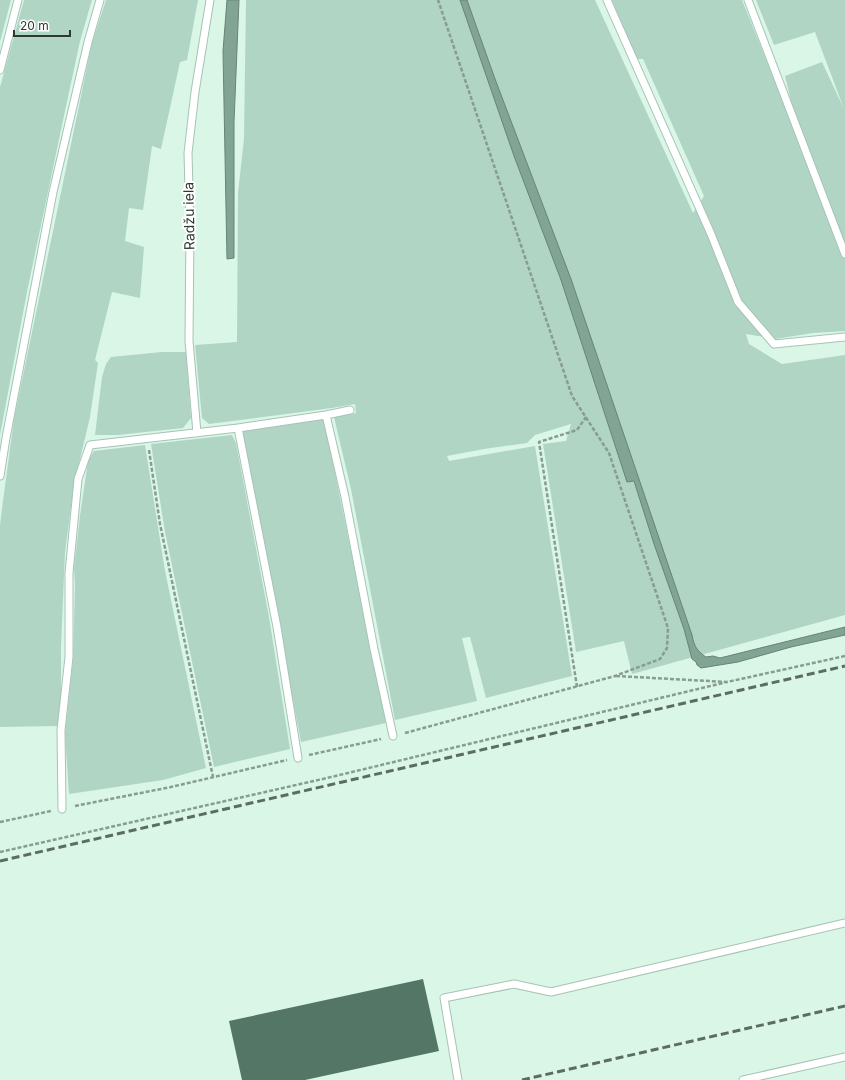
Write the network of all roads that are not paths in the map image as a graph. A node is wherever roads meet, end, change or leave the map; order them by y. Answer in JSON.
{"nodes":[{"id":1,"x":18,"y":0,"type":"edge"},
{"id":2,"x":100,"y":0,"type":"edge"},
{"id":3,"x":210,"y":0,"type":"edge"},
{"id":4,"x":607,"y":0,"type":"edge"},
{"id":5,"x":748,"y":0,"type":"edge"},
{"id":6,"x":0,"y":70,"type":"edge"},
{"id":7,"x":845,"y":254,"type":"edge"},
{"id":8,"x":845,"y":337,"type":"edge"},
{"id":9,"x":350,"y":410,"type":"dead end"},
{"id":10,"x":326,"y":415,"type":"junction"},
{"id":11,"x":238,"y":428,"type":"junction"},
{"id":12,"x":197,"y":433,"type":"junction"},
{"id":13,"x":0,"y":476,"type":"edge"},
{"id":14,"x":393,"y":736,"type":"road end"},
{"id":15,"x":298,"y":758,"type":"road end"},
{"id":16,"x":62,"y":808,"type":"road end"},
{"id":17,"x":845,"y":923,"type":"edge"},
{"id":18,"x":845,"y":1057,"type":"edge"},
{"id":19,"x":458,"y":1080,"type":"edge"},
{"id":20,"x":744,"y":1080,"type":"edge"}],
"edges":[{"from":1,"to":6,"type":"lane"},
{"from":2,"to":13,"type":"lane"},
{"from":3,"to":12,"type":"lane","name":"Radžu iela"},
{"from":4,"to":8,"type":"lane"},
{"from":5,"to":7,"type":"lane"},
{"from":9,"to":10,"type":"lane"},
{"from":10,"to":11,"type":"lane"},
{"from":10,"to":14,"type":"lane"},
{"from":11,"to":12,"type":"lane"},
{"from":11,"to":15,"type":"lane"},
{"from":12,"to":16,"type":"lane"},
{"from":17,"to":19,"type":"lane"},
{"from":18,"to":20,"type":"lane"}]}
